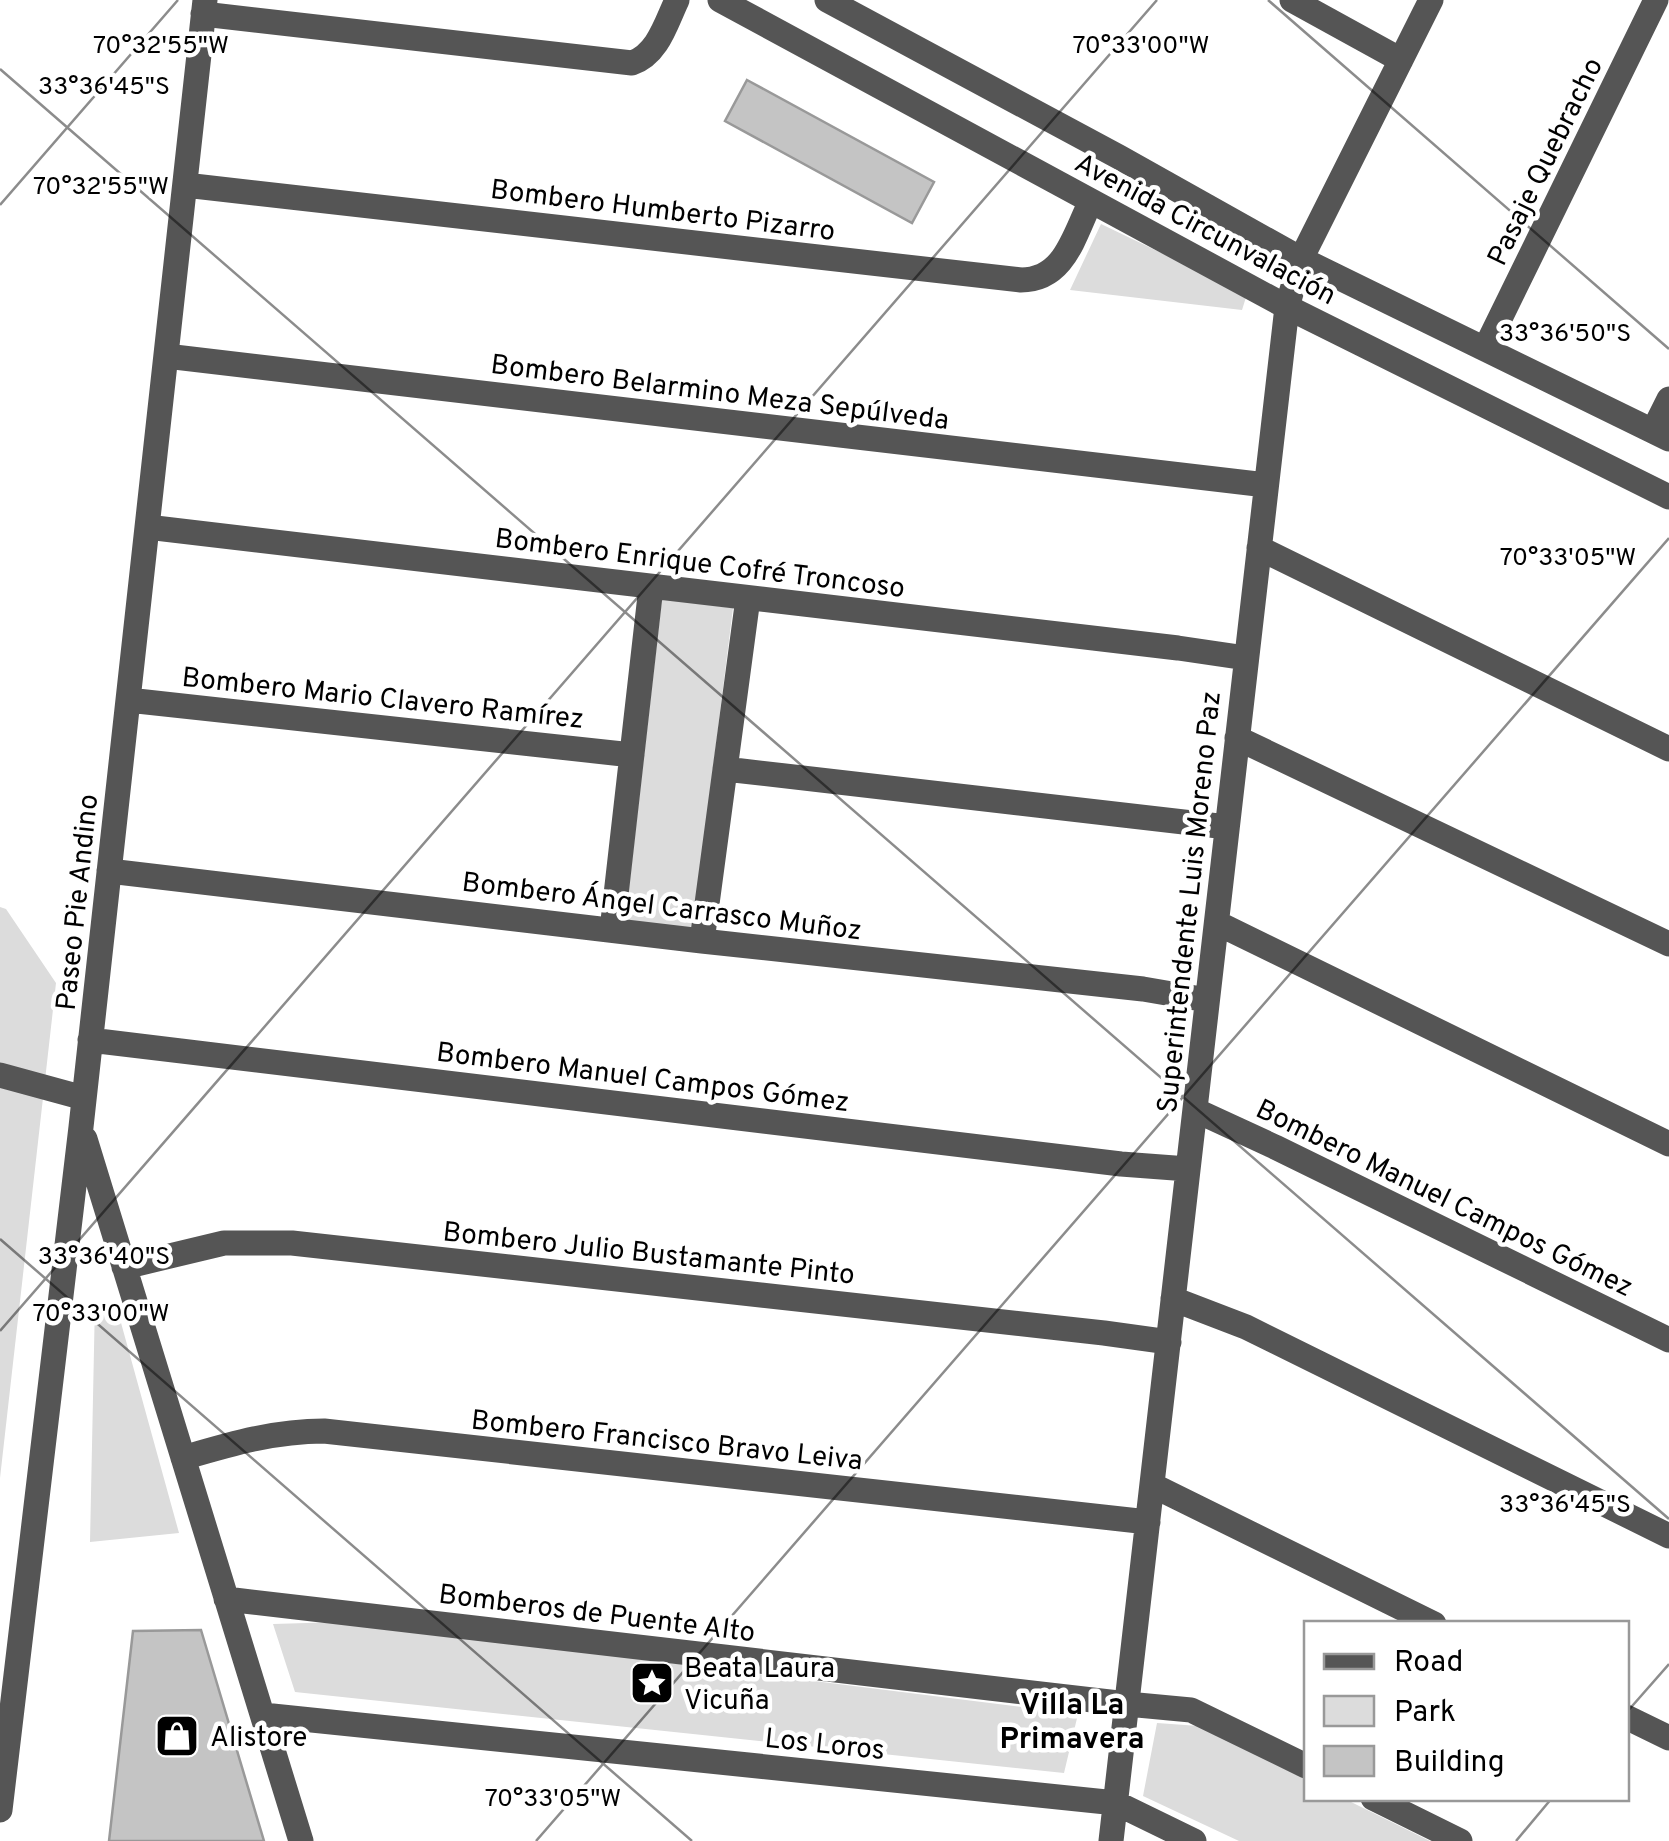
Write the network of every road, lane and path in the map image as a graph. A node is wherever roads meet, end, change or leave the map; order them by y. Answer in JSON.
{"nodes":[{"id":1,"x":676,"y":0,"type":"edge"},
{"id":2,"x":720,"y":0,"type":"edge"},
{"id":3,"x":828,"y":0,"type":"edge"},
{"id":4,"x":1292,"y":0,"type":"edge"},
{"id":5,"x":1431,"y":0,"type":"edge"},
{"id":6,"x":1656,"y":0,"type":"edge"},
{"id":7,"x":204,"y":7,"type":"edge"},
{"id":8,"x":1402,"y":60,"type":"junction"},
{"id":9,"x":185,"y":185,"type":"junction"},
{"id":10,"x":1091,"y":201,"type":"junction"},
{"id":11,"x":1301,"y":259,"type":"junction"},
{"id":12,"x":1286,"y":307,"type":"junction"},
{"id":13,"x":1485,"y":349,"type":"junction"},
{"id":14,"x":166,"y":356,"type":"junction"},
{"id":15,"x":1669,"y":399,"type":"edge"},
{"id":16,"x":1661,"y":435,"type":"edge"},
{"id":17,"x":1266,"y":485,"type":"junction"},
{"id":18,"x":1669,"y":497,"type":"edge"},
{"id":19,"x":147,"y":527,"type":"junction"},
{"id":20,"x":1259,"y":548,"type":"junction"},
{"id":21,"x":651,"y":587,"type":"junction"},
{"id":22,"x":748,"y":598,"type":"junction"},
{"id":23,"x":1246,"y":658,"type":"junction"},
{"id":24,"x":128,"y":700,"type":"junction"},
{"id":25,"x":1237,"y":738,"type":"junction"},
{"id":26,"x":1669,"y":749,"type":"edge"},
{"id":27,"x":632,"y":755,"type":"junction"},
{"id":28,"x":725,"y":769,"type":"junction"},
{"id":29,"x":1227,"y":827,"type":"junction"},
{"id":30,"x":109,"y":872,"type":"junction"},
{"id":31,"x":1216,"y":923,"type":"junction"},
{"id":32,"x":612,"y":930,"type":"junction"},
{"id":33,"x":702,"y":941,"type":"junction"},
{"id":34,"x":1669,"y":944,"type":"edge"},
{"id":35,"x":1207,"y":1000,"type":"junction"},
{"id":36,"x":90,"y":1040,"type":"junction"},
{"id":37,"x":0,"y":1075,"type":"edge"},
{"id":38,"x":84,"y":1098,"type":"junction"},
{"id":39,"x":1195,"y":1110,"type":"junction"},
{"id":40,"x":81,"y":1127,"type":"junction"},
{"id":41,"x":1669,"y":1144,"type":"edge"},
{"id":42,"x":1188,"y":1169,"type":"junction"},
{"id":43,"x":124,"y":1267,"type":"junction"},
{"id":44,"x":1173,"y":1299,"type":"junction"},
{"id":45,"x":1669,"y":1340,"type":"edge"},
{"id":46,"x":1168,"y":1342,"type":"junction"},
{"id":47,"x":183,"y":1458,"type":"junction"},
{"id":48,"x":1152,"y":1486,"type":"junction"},
{"id":49,"x":1148,"y":1522,"type":"junction"},
{"id":50,"x":1669,"y":1536,"type":"edge"},
{"id":51,"x":226,"y":1599,"type":"junction"},
{"id":52,"x":1428,"y":1621,"type":"edge"},
{"id":53,"x":1127,"y":1704,"type":"junction"},
{"id":54,"x":263,"y":1715,"type":"junction"},
{"id":55,"x":1629,"y":1719,"type":"edge"},
{"id":56,"x":1669,"y":1738,"type":"edge"},
{"id":57,"x":1304,"y":1765,"type":"edge"},
{"id":58,"x":1379,"y":1801,"type":"edge"},
{"id":59,"x":1116,"y":1803,"type":"junction"},
{"id":60,"x":0,"y":1810,"type":"edge"},
{"id":61,"x":301,"y":1841,"type":"edge"},
{"id":62,"x":1112,"y":1841,"type":"edge"},
{"id":63,"x":1194,"y":1841,"type":"edge"},
{"id":64,"x":1460,"y":1841,"type":"edge"}],
"edges":[{"from":1,"to":7,"type":"street"},
{"from":2,"to":10,"type":"street","name":"Avenida Circunvalación"},
{"from":3,"to":11,"type":"street","name":"Avenida Circunvalación"},
{"from":4,"to":8,"type":"street"},
{"from":5,"to":8,"type":"street","name":"Superintendente Luis Moreno Paz"},
{"from":6,"to":13,"type":"street","name":"Pasaje Quebracho"},
{"from":7,"to":9,"type":"street","name":"Paseo Pie Andino"},
{"from":8,"to":11,"type":"street","name":"Superintendente Luis Moreno Paz"},
{"from":9,"to":10,"type":"street","name":"Bombero Humberto Pizarro"},
{"from":9,"to":14,"type":"street","name":"Paseo Pie Andino"},
{"from":10,"to":12,"type":"street","name":"Avenida Circunvalación"},
{"from":11,"to":12,"type":"street","name":"Superintendente Luis Moreno Paz"},
{"from":11,"to":13,"type":"street","name":"Avenida Circunvalación"},
{"from":12,"to":17,"type":"street","name":"Superintendente Luis Moreno Paz"},
{"from":12,"to":18,"type":"street","name":"Avenida Circunvalación"},
{"from":13,"to":16,"type":"street","name":"Avenida Circunvalación"},
{"from":14,"to":17,"type":"street","name":"Bombero Belarmino Meza Sepúlveda"},
{"from":14,"to":19,"type":"street","name":"Paseo Pie Andino"},
{"from":15,"to":16,"type":"street"},
{"from":17,"to":20,"type":"street","name":"Superintendente Luis Moreno Paz"},
{"from":19,"to":21,"type":"street","name":"Bombero Enrique Cofré Troncoso"},
{"from":19,"to":24,"type":"street","name":"Paseo Pie Andino"},
{"from":20,"to":23,"type":"street","name":"Superintendente Luis Moreno Paz"},
{"from":20,"to":26,"type":"street"},
{"from":21,"to":22,"type":"street","name":"Bombero Enrique Cofré Troncoso"},
{"from":21,"to":27,"type":"street"},
{"from":22,"to":23,"type":"street","name":"Bombero Enrique Cofré Troncoso"},
{"from":22,"to":28,"type":"street"},
{"from":23,"to":25,"type":"street","name":"Superintendente Luis Moreno Paz"},
{"from":24,"to":27,"type":"street","name":"Bombero Mario Clavero Ramírez"},
{"from":24,"to":30,"type":"street","name":"Paseo Pie Andino"},
{"from":25,"to":29,"type":"street","name":"Superintendente Luis Moreno Paz"},
{"from":25,"to":34,"type":"street"},
{"from":27,"to":32,"type":"street"},
{"from":28,"to":29,"type":"street"},
{"from":28,"to":33,"type":"street"},
{"from":29,"to":31,"type":"street","name":"Superintendente Luis Moreno Paz"},
{"from":30,"to":32,"type":"street","name":"Bombero Ángel Carrasco Muñoz"},
{"from":30,"to":36,"type":"street","name":"Paseo Pie Andino"},
{"from":31,"to":35,"type":"street","name":"Superintendente Luis Moreno Paz"},
{"from":31,"to":41,"type":"street"},
{"from":32,"to":33,"type":"street","name":"Bombero Ángel Carrasco Muñoz"},
{"from":33,"to":35,"type":"street","name":"Bombero Ángel Carrasco Muñoz"},
{"from":35,"to":39,"type":"street","name":"Superintendente Luis Moreno Paz"},
{"from":36,"to":38,"type":"street","name":"Paseo Pie Andino"},
{"from":36,"to":42,"type":"street","name":"Bombero Manuel Campos Gómez"},
{"from":37,"to":38,"type":"street"},
{"from":38,"to":40,"type":"street","name":"Paseo Pie Andino"},
{"from":39,"to":42,"type":"street","name":"Superintendente Luis Moreno Paz"},
{"from":39,"to":45,"type":"street","name":"Bombero Manuel Campos Gómez"},
{"from":40,"to":43,"type":"street"},
{"from":40,"to":60,"type":"street","name":"Paseo Pie Andino"},
{"from":42,"to":44,"type":"street","name":"Superintendente Luis Moreno Paz"},
{"from":43,"to":46,"type":"street","name":"Bombero Julio Bustamante Pinto"},
{"from":43,"to":47,"type":"street"},
{"from":44,"to":46,"type":"street","name":"Superintendente Luis Moreno Paz"},
{"from":44,"to":50,"type":"street"},
{"from":46,"to":48,"type":"street","name":"Superintendente Luis Moreno Paz"},
{"from":47,"to":49,"type":"street","name":"Bombero Francisco Bravo Leiva"},
{"from":47,"to":51,"type":"street"},
{"from":48,"to":49,"type":"street","name":"Superintendente Luis Moreno Paz"},
{"from":48,"to":52,"type":"street"},
{"from":49,"to":53,"type":"street","name":"Superintendente Luis Moreno Paz"},
{"from":51,"to":53,"type":"street","name":"Bomberos de Puente Alto"},
{"from":51,"to":54,"type":"street"},
{"from":53,"to":57,"type":"street","name":"Bomberos de Puente Alto"},
{"from":53,"to":59,"type":"street","name":"Superintendente Luis Moreno Paz"},
{"from":54,"to":59,"type":"street","name":"Los Loros"},
{"from":54,"to":61,"type":"street"},
{"from":55,"to":56,"type":"street"},
{"from":58,"to":64,"type":"street"},
{"from":59,"to":62,"type":"street","name":"Superintendente Luis Moreno Paz"},
{"from":59,"to":63,"type":"street","name":"Los Loros"}]}
